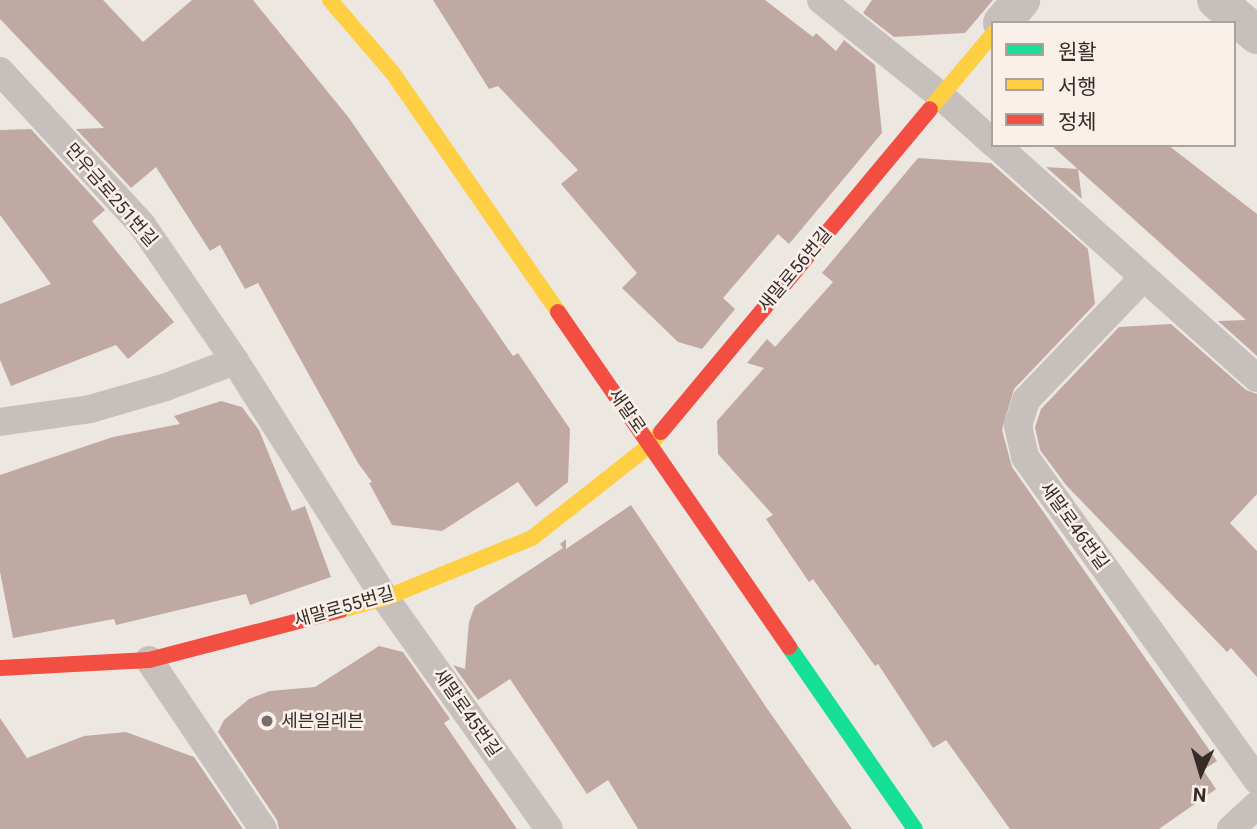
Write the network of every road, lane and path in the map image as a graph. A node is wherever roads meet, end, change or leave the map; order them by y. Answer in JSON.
{"nodes":[{"id":1,"x":330,"y":0,"type":"edge"},
{"id":2,"x":821,"y":0,"type":"edge"},
{"id":3,"x":1021,"y":0,"type":"edge"},
{"id":4,"x":1216,"y":0,"type":"edge"},
{"id":5,"x":1004,"y":21,"type":"edge"},
{"id":6,"x":1257,"y":35,"type":"edge"},
{"id":7,"x":991,"y":36,"type":"edge"},
{"id":8,"x":0,"y":72,"type":"edge"},
{"id":9,"x":941,"y":96,"type":"junction"},
{"id":10,"x":991,"y":141,"type":"edge"},
{"id":11,"x":997,"y":147,"type":"edge"},
{"id":12,"x":1143,"y":278,"type":"junction"},
{"id":13,"x":235,"y":361,"type":"junction"},
{"id":14,"x":1257,"y":378,"type":"edge"},
{"id":15,"x":0,"y":422,"type":"edge"},
{"id":16,"x":650,"y":445,"type":"junction"},
{"id":17,"x":384,"y":598,"type":"junction"},
{"id":18,"x":149,"y":660,"type":"junction"},
{"id":19,"x":0,"y":668,"type":"edge"},
{"id":20,"x":1257,"y":780,"type":"edge"},
{"id":21,"x":1257,"y":805,"type":"edge"},
{"id":22,"x":263,"y":829,"type":"edge"},
{"id":23,"x":549,"y":829,"type":"edge"},
{"id":24,"x":915,"y":829,"type":"edge"},
{"id":25,"x":1231,"y":829,"type":"edge"}],
"edges":[{"from":1,"to":16,"type":"street","name":"새말로"},
{"from":2,"to":9,"type":"lane"},
{"from":3,"to":5,"type":"street"},
{"from":4,"to":6,"type":"street"},
{"from":7,"to":9,"type":"street","name":"새말로56번길"},
{"from":8,"to":13,"type":"lane","name":"먼우금로251번길"},
{"from":9,"to":10,"type":"lane"},
{"from":9,"to":16,"type":"street","name":"새말로56번길"},
{"from":11,"to":12,"type":"lane"},
{"from":12,"to":14,"type":"lane"},
{"from":12,"to":20,"type":"lane","name":"새말로46번길"},
{"from":13,"to":15,"type":"lane"},
{"from":13,"to":17,"type":"lane","name":"먼우금로251번길"},
{"from":16,"to":17,"type":"street","name":"새말로55번길"},
{"from":16,"to":24,"type":"street","name":"새말로"},
{"from":17,"to":18,"type":"street","name":"새말로55번길"},
{"from":17,"to":23,"type":"lane","name":"새말로45번길"},
{"from":18,"to":19,"type":"street","name":"새말로55번길"},
{"from":18,"to":22,"type":"lane"},
{"from":21,"to":25,"type":"lane"}]}
